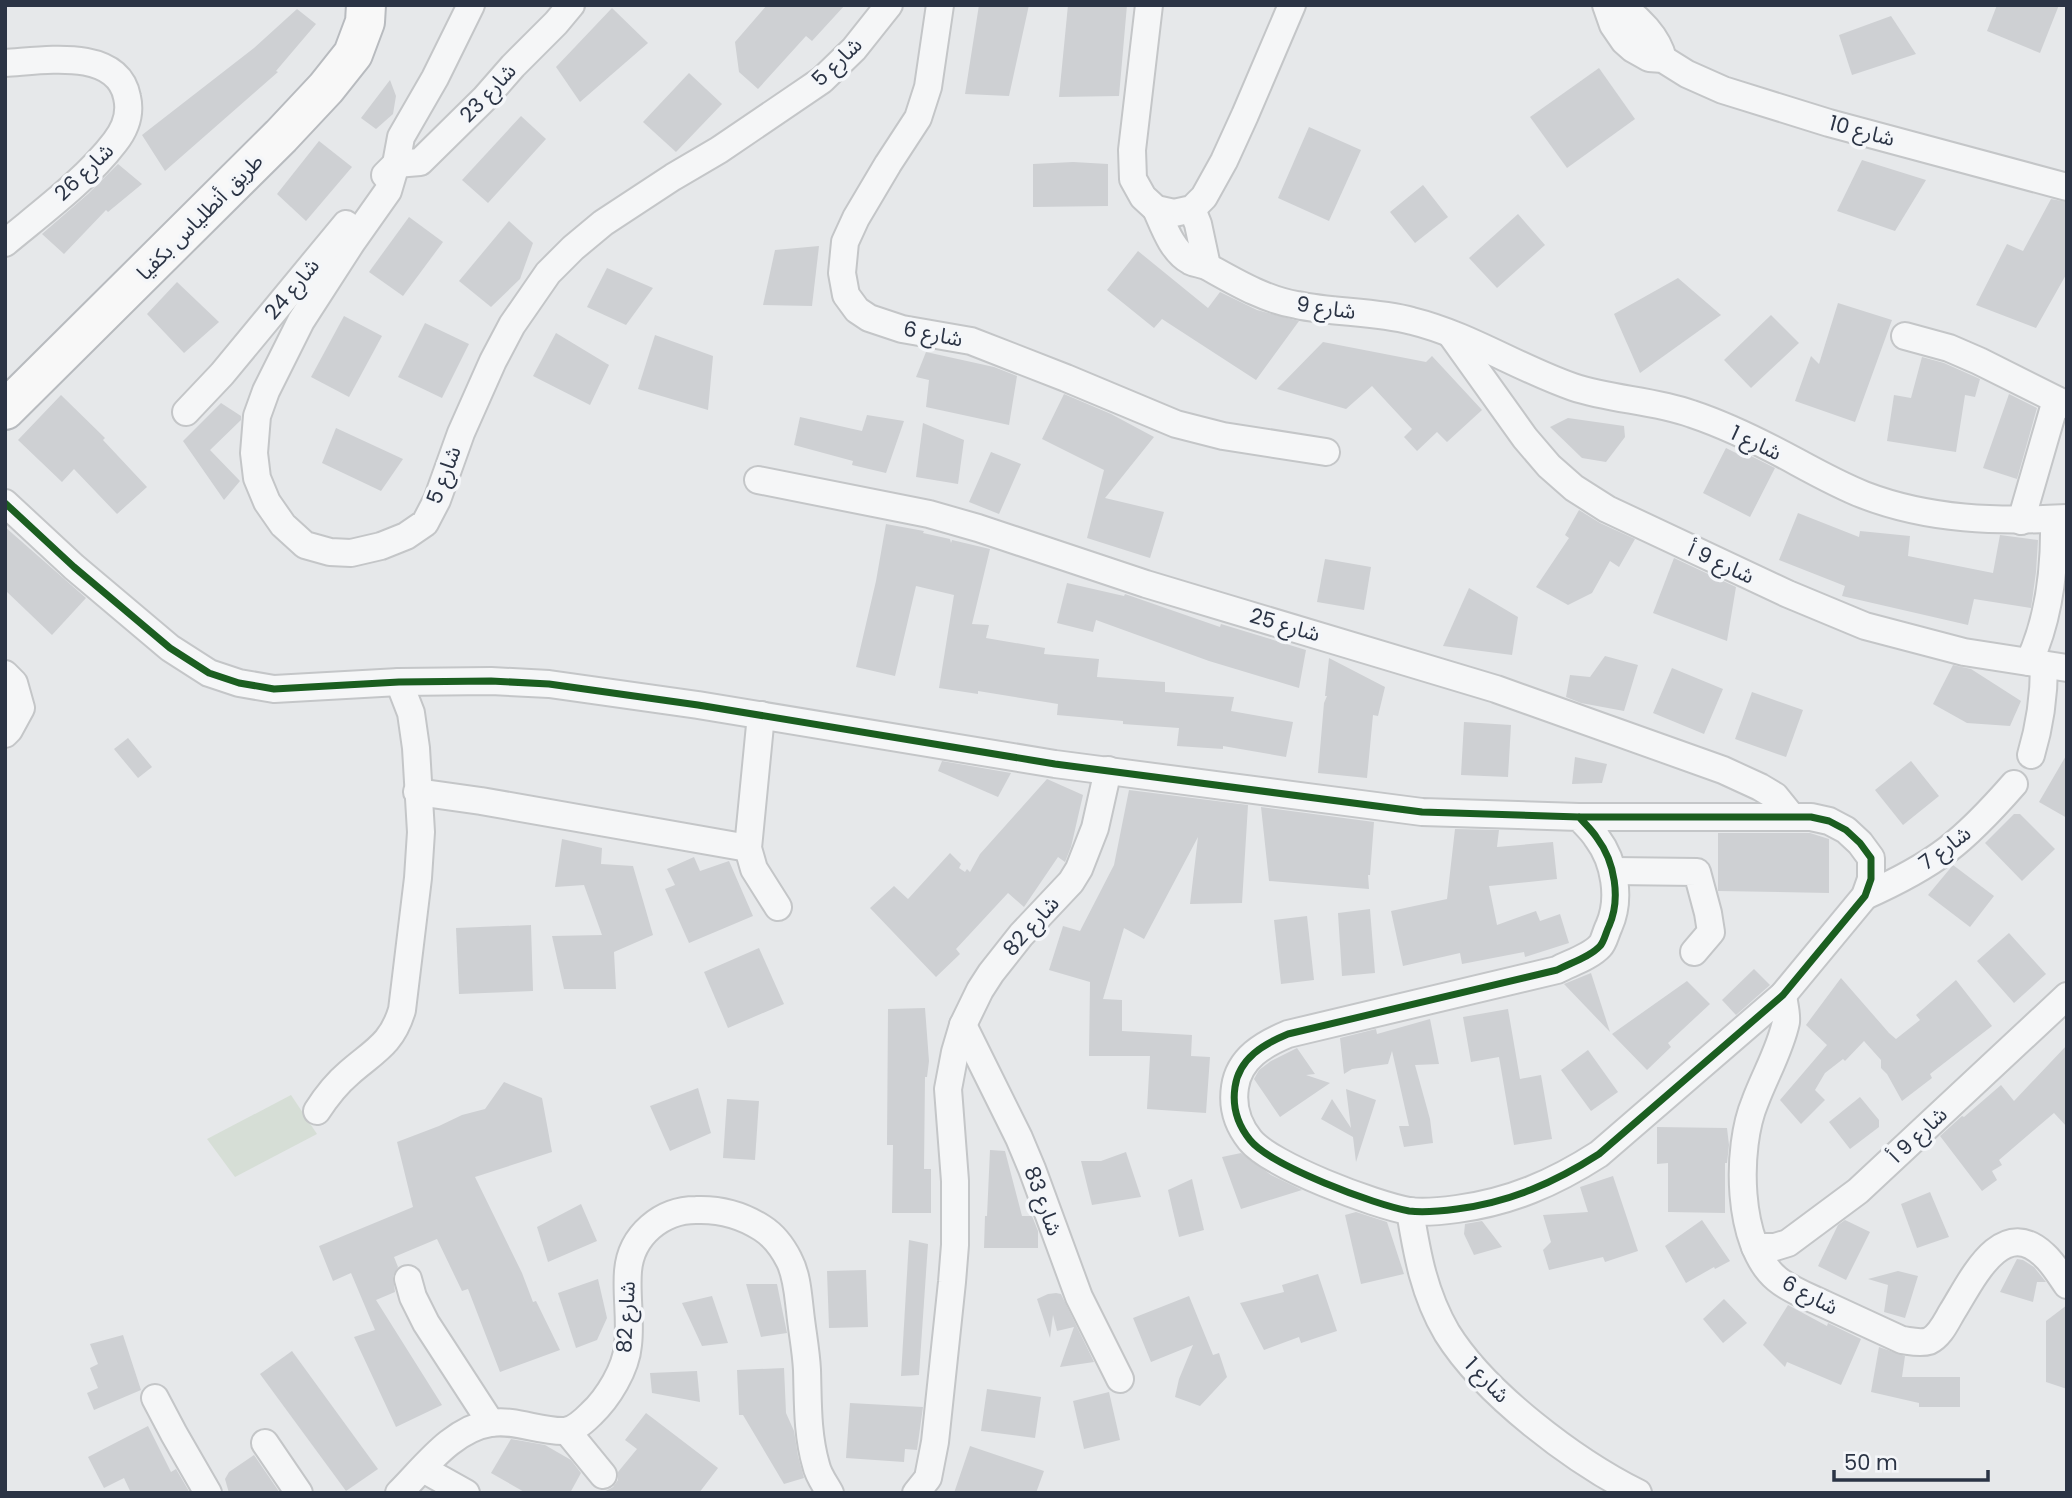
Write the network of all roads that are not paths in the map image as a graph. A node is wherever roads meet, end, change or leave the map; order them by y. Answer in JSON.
{"nodes":[{"id":1,"x":471,"y":5,"type":"edge"},
{"id":2,"x":570,"y":5,"type":"edge"},
{"id":3,"x":889,"y":5,"type":"edge"},
{"id":4,"x":940,"y":5,"type":"edge"},
{"id":5,"x":1149,"y":5,"type":"edge"},
{"id":6,"x":1292,"y":5,"type":"edge"},
{"id":7,"x":1606,"y":5,"type":"edge"},
{"id":8,"x":1619,"y":5,"type":"edge"},
{"id":9,"x":370,"y":11,"type":"edge"},
{"id":10,"x":1663,"y":59,"type":"junction"},
{"id":11,"x":5,"y":63,"type":"edge"},
{"id":12,"x":396,"y":164,"type":"junction"},
{"id":13,"x":2067,"y":187,"type":"edge"},
{"id":14,"x":1156,"y":209,"type":"junction"},
{"id":15,"x":1192,"y":209,"type":"junction"},
{"id":16,"x":5,"y":243,"type":"edge"},
{"id":17,"x":1207,"y":266,"type":"junction"},
{"id":18,"x":1451,"y":335,"type":"junction"},
{"id":19,"x":1905,"y":335,"type":"dead end"},
{"id":20,"x":2061,"y":403,"type":"edge"},
{"id":21,"x":5,"y":410,"type":"edge"},
{"id":22,"x":186,"y":412,"type":"dead end"},
{"id":23,"x":1326,"y":452,"type":"dead end"},
{"id":24,"x":758,"y":480,"type":"dead end"},
{"id":25,"x":5,"y":503,"type":"edge"},
{"id":26,"x":2060,"y":519,"type":"edge"},
{"id":27,"x":2021,"y":521,"type":"junction"},
{"id":28,"x":2046,"y":665,"type":"edge"},
{"id":29,"x":5,"y":674,"type":"edge"},
{"id":30,"x":399,"y":682,"type":"junction"},
{"id":31,"x":761,"y":715,"type":"junction"},
{"id":32,"x":5,"y":734,"type":"edge"},
{"id":33,"x":2031,"y":755,"type":"dead end"},
{"id":34,"x":1108,"y":770,"type":"junction"},
{"id":35,"x":2014,"y":784,"type":"dead end"},
{"id":36,"x":417,"y":792,"type":"junction"},
{"id":37,"x":1579,"y":817,"type":"junction"},
{"id":38,"x":1792,"y":817,"type":"junction"},
{"id":39,"x":748,"y":848,"type":"junction"},
{"id":40,"x":1612,"y":871,"type":"junction"},
{"id":41,"x":1866,"y":897,"type":"junction"},
{"id":42,"x":778,"y":907,"type":"dead end"},
{"id":43,"x":1694,"y":952,"type":"dead end"},
{"id":44,"x":1783,"y":995,"type":"junction"},
{"id":45,"x":2067,"y":996,"type":"edge"},
{"id":46,"x":963,"y":1025,"type":"junction"},
{"id":47,"x":317,"y":1111,"type":"dead end"},
{"id":48,"x":1410,"y":1211,"type":"junction"},
{"id":49,"x":1755,"y":1247,"type":"junction"},
{"id":50,"x":408,"y":1279,"type":"dead end"},
{"id":51,"x":2067,"y":1285,"type":"edge"},
{"id":52,"x":1120,"y":1379,"type":"dead end"},
{"id":53,"x":155,"y":1398,"type":"dead end"},
{"id":54,"x":491,"y":1423,"type":"junction"},
{"id":55,"x":567,"y":1431,"type":"junction"},
{"id":56,"x":265,"y":1443,"type":"dead end"},
{"id":57,"x":423,"y":1469,"type":"junction"},
{"id":58,"x":603,"y":1475,"type":"dead end"},
{"id":59,"x":208,"y":1493,"type":"edge"},
{"id":60,"x":299,"y":1493,"type":"edge"},
{"id":61,"x":399,"y":1493,"type":"edge"},
{"id":62,"x":466,"y":1493,"type":"edge"},
{"id":63,"x":830,"y":1493,"type":"edge"},
{"id":64,"x":916,"y":1493,"type":"edge"},
{"id":65,"x":1638,"y":1493,"type":"edge"}],
"edges":[{"from":1,"to":12,"type":"street","name":"شارع 5"},
{"from":2,"to":12,"type":"street","name":"شارع 23"},
{"from":3,"to":12,"type":"street","name":"شارع 5"},
{"from":4,"to":23,"type":"street","name":"شارع 6"},
{"from":5,"to":14,"type":"street","name":"شارع 9"},
{"from":6,"to":15,"type":"street"},
{"from":7,"to":10,"type":"street","name":"شارع 10"},
{"from":8,"to":10,"type":"street","name":"شارع 10"},
{"from":9,"to":21,"type":"highway","name":"طريق أنطلياس بكفيا"},
{"from":10,"to":13,"type":"street","name":"شارع 10"},
{"from":11,"to":16,"type":"street","name":"شارع 26"},
{"from":12,"to":22,"type":"street","name":"شارع 24"},
{"from":14,"to":15,"type":"street"},
{"from":14,"to":17,"type":"street","name":"شارع 9"},
{"from":15,"to":17,"type":"street"},
{"from":17,"to":18,"type":"street","name":"شارع 9"},
{"from":18,"to":27,"type":"street","name":"شارع 1"},
{"from":18,"to":28,"type":"street","name":"شارع 9 أ"},
{"from":19,"to":20,"type":"street"},
{"from":20,"to":27,"type":"street"},
{"from":24,"to":38,"type":"street","name":"شارع 25"},
{"from":25,"to":30,"type":"street"},
{"from":26,"to":27,"type":"street","name":"شارع 1"},
{"from":26,"to":28,"type":"street"},
{"from":28,"to":33,"type":"street"},
{"from":29,"to":32,"type":"street"},
{"from":30,"to":31,"type":"street"},
{"from":30,"to":36,"type":"street"},
{"from":31,"to":34,"type":"street"},
{"from":31,"to":39,"type":"street"},
{"from":34,"to":37,"type":"street"},
{"from":34,"to":46,"type":"street","name":"شارع 82"},
{"from":35,"to":41,"type":"street","name":"شارع 7"},
{"from":36,"to":39,"type":"street"},
{"from":36,"to":47,"type":"street"},
{"from":37,"to":38,"type":"street"},
{"from":37,"to":40,"type":"street"},
{"from":38,"to":41,"type":"street"},
{"from":39,"to":42,"type":"street"},
{"from":40,"to":43,"type":"street"},
{"from":40,"to":48,"type":"street"},
{"from":41,"to":44,"type":"street"},
{"from":44,"to":48,"type":"street"},
{"from":44,"to":49,"type":"street","name":"شارع 6"},
{"from":45,"to":49,"type":"street","name":"شارع 9 أ"},
{"from":46,"to":52,"type":"street","name":"شارع 83"},
{"from":46,"to":64,"type":"street","name":"شارع 82"},
{"from":48,"to":65,"type":"street","name":"شارع 1"},
{"from":49,"to":51,"type":"street","name":"شارع 6"},
{"from":50,"to":54,"type":"street"},
{"from":53,"to":59,"type":"street"},
{"from":54,"to":55,"type":"street"},
{"from":54,"to":57,"type":"street"},
{"from":55,"to":58,"type":"street"},
{"from":55,"to":63,"type":"street","name":"شارع 82"},
{"from":56,"to":60,"type":"street"},
{"from":57,"to":61,"type":"street"},
{"from":57,"to":62,"type":"street"}]}
